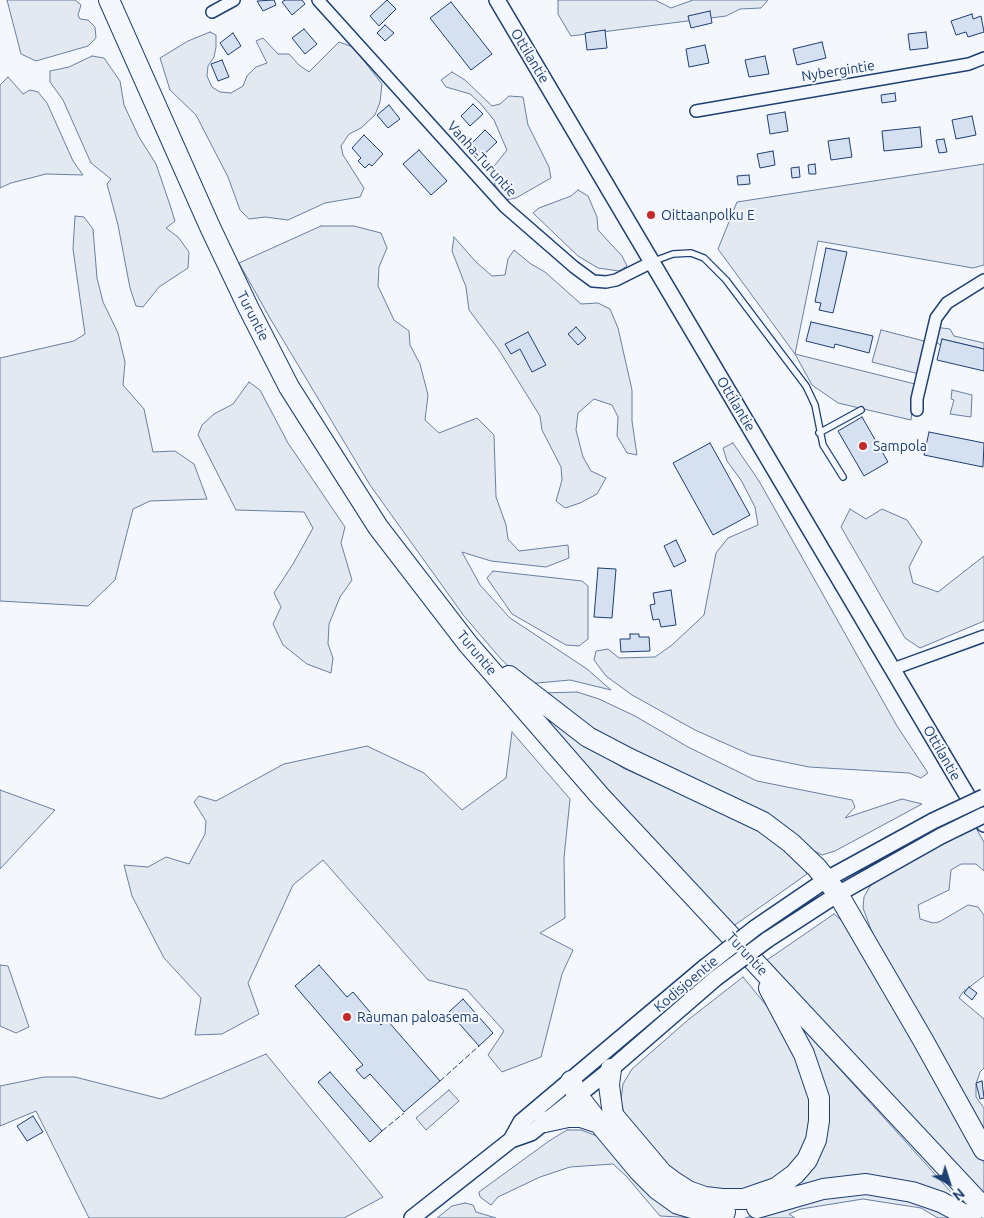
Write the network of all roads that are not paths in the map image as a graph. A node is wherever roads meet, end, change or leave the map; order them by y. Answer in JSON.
{"nodes":[{"id":1,"x":109,"y":0,"type":"edge"},
{"id":2,"x":234,"y":0,"type":"edge"},
{"id":3,"x":318,"y":0,"type":"edge"},
{"id":4,"x":497,"y":0,"type":"edge"},
{"id":5,"x":212,"y":12,"type":"dead end"},
{"id":6,"x":984,"y":58,"type":"edge"},
{"id":7,"x":696,"y":111,"type":"dead end"},
{"id":8,"x":652,"y":262,"type":"junction"},
{"id":9,"x":984,"y":280,"type":"edge"},
{"id":10,"x":861,"y":410,"type":"dead end"},
{"id":11,"x":917,"y":410,"type":"dead end"},
{"id":12,"x":819,"y":433,"type":"junction"},
{"id":13,"x":843,"y":477,"type":"dead end"},
{"id":14,"x":984,"y":636,"type":"edge"},
{"id":15,"x":468,"y":644,"type":"junction"},
{"id":16,"x":894,"y":669,"type":"junction"},
{"id":17,"x":984,"y":797,"type":"edge"},
{"id":18,"x":979,"y":812,"type":"edge"},
{"id":19,"x":984,"y":824,"type":"edge"},
{"id":20,"x":833,"y":887,"type":"junction"},
{"id":21,"x":758,"y":966,"type":"junction"},
{"id":22,"x":711,"y":972,"type":"junction"},
{"id":23,"x":611,"y":1069,"type":"junction"},
{"id":24,"x":578,"y":1089,"type":"junction"},
{"id":25,"x":606,"y":1119,"type":"junction"},
{"id":26,"x":545,"y":1122,"type":"junction"},
{"id":27,"x":510,"y":1140,"type":"junction"},
{"id":28,"x":984,"y":1150,"type":"edge"},
{"id":29,"x":984,"y":1208,"type":"edge"},
{"id":30,"x":412,"y":1218,"type":"edge"},
{"id":31,"x":972,"y":1218,"type":"edge"}],
"edges":[{"from":1,"to":15,"type":"highway","name":"Turuntie"},
{"from":2,"to":5,"type":"street"},
{"from":3,"to":8,"type":"street","name":"Vanha-Turuntie"},
{"from":4,"to":8,"type":"main road","name":"Ottilantie"},
{"from":6,"to":7,"type":"street","name":"Nybergintie"},
{"from":8,"to":12,"type":"lane"},
{"from":8,"to":16,"type":"main road","name":"Ottilantie"},
{"from":9,"to":11,"type":"street"},
{"from":10,"to":12,"type":"lane"},
{"from":12,"to":13,"type":"lane"},
{"from":14,"to":16,"type":"street"},
{"from":15,"to":20,"type":"highway"},
{"from":15,"to":21,"type":"highway","name":"Turuntie"},
{"from":16,"to":18,"type":"main road","name":"Ottilantie"},
{"from":17,"to":20,"type":"main road","name":"Kodisjoentie","bridge":true},
{"from":18,"to":19,"type":"main road","name":"Ottilantie"},
{"from":18,"to":20,"type":"main road","name":"Kodisjoentie","bridge":true},
{"from":20,"to":22,"type":"main road","name":"Kodisjoentie","bridge":true},
{"from":20,"to":22,"type":"main road","name":"Kodisjoentie","bridge":true},
{"from":20,"to":28,"type":"highway"},
{"from":21,"to":25,"type":"highway"},
{"from":21,"to":29,"type":"highway","name":"Turuntie"},
{"from":22,"to":23,"type":"main road","name":"Kodisjoentie"},
{"from":22,"to":24,"type":"main road","name":"Kodisjoentie"},
{"from":23,"to":24,"type":"main road","name":"Kodisjoentie"},
{"from":23,"to":25,"type":"highway"},
{"from":24,"to":25,"type":"highway"},
{"from":24,"to":26,"type":"main road","name":"Kodisjoentie"},
{"from":24,"to":27,"type":"main road","name":"Kodisjoentie"},
{"from":25,"to":26,"type":"highway"},
{"from":25,"to":31,"type":"highway"},
{"from":26,"to":27,"type":"main road","name":"Kodisjoentie"},
{"from":27,"to":30,"type":"main road","name":"Kodisjoentie"}]}
